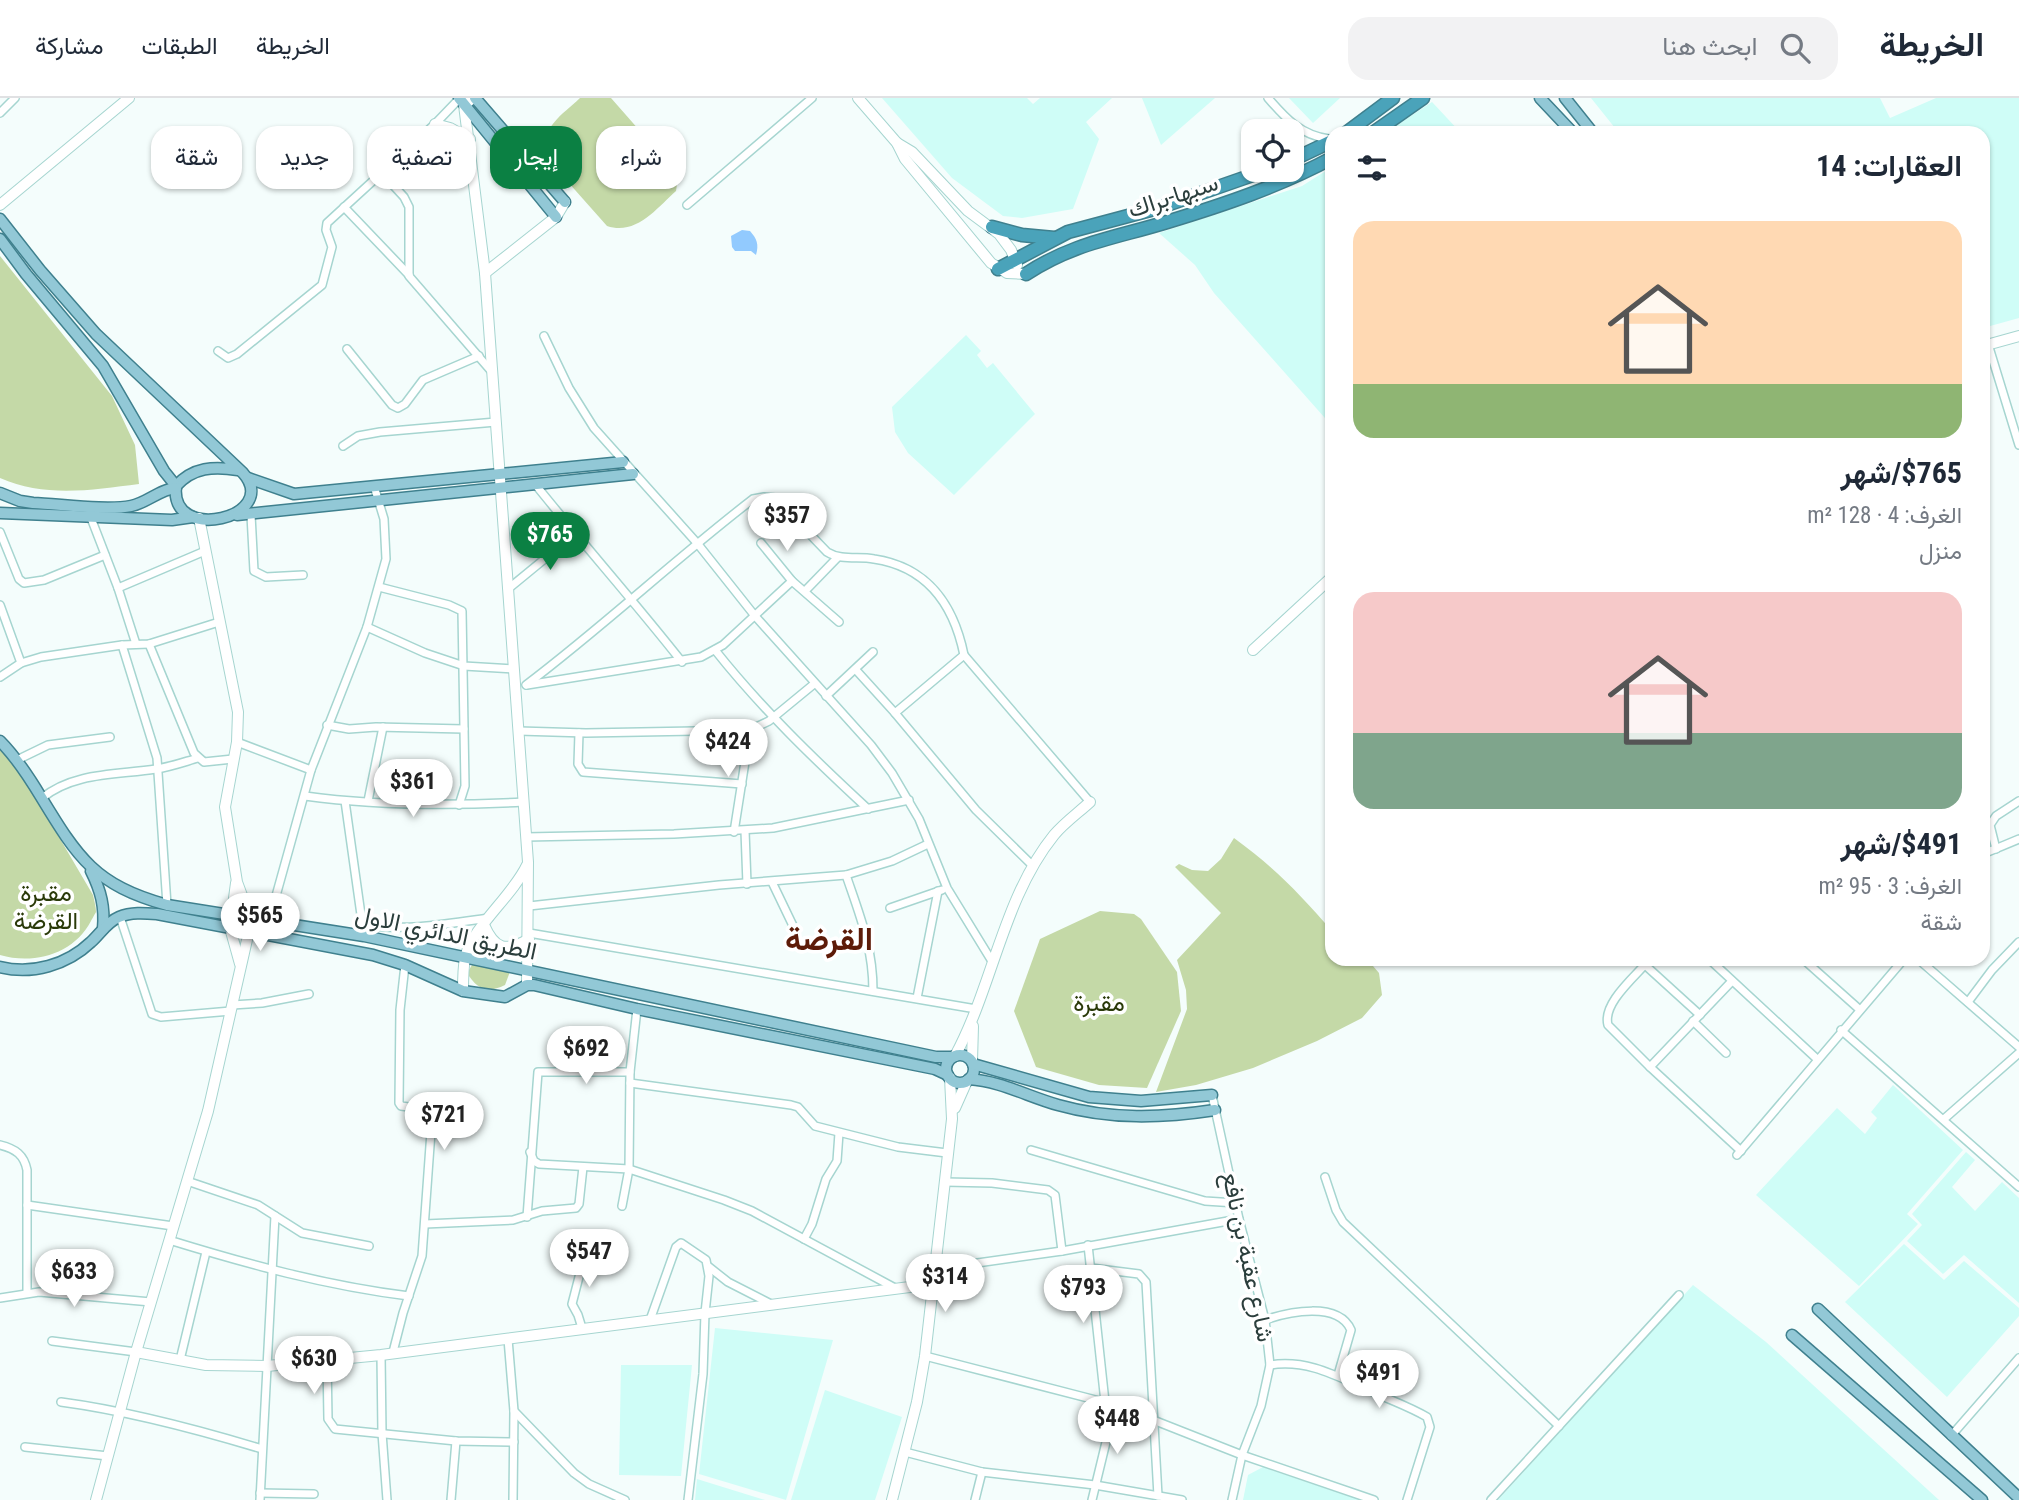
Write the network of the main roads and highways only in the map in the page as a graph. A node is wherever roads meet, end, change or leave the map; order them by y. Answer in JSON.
{"nodes":[{"id":1,"x":1393,"y":98,"type":"edge"},
{"id":2,"x":1423,"y":98,"type":"edge"},
{"id":3,"x":1540,"y":98,"type":"edge"},
{"id":4,"x":1565,"y":98,"type":"edge"},
{"id":5,"x":466,"y":99,"type":"edge"},
{"id":6,"x":1355,"y":126,"type":"edge"},
{"id":7,"x":1383,"y":126,"type":"edge"},
{"id":8,"x":1566,"y":126,"type":"edge"},
{"id":9,"x":1588,"y":126,"type":"edge"},
{"id":10,"x":1325,"y":144,"type":"edge"},
{"id":11,"x":1304,"y":154,"type":"edge"},
{"id":12,"x":1325,"y":162,"type":"edge"},
{"id":13,"x":1241,"y":179,"type":"edge"},
{"id":14,"x":565,"y":202,"type":"road end"},
{"id":15,"x":556,"y":217,"type":"road end"},
{"id":16,"x":0,"y":219,"type":"edge"},
{"id":17,"x":992,"y":227,"type":"road end"},
{"id":18,"x":1055,"y":238,"type":"junction"},
{"id":19,"x":0,"y":239,"type":"edge"},
{"id":20,"x":998,"y":269,"type":"road end"},
{"id":21,"x":1021,"y":274,"type":"road end"},
{"id":22,"x":623,"y":462,"type":"road end"},
{"id":23,"x":238,"y":470,"type":"junction"},
{"id":24,"x":634,"y":474,"type":"road end"},
{"id":25,"x":248,"y":478,"type":"junction"},
{"id":26,"x":176,"y":487,"type":"junction"},
{"id":27,"x":0,"y":492,"type":"edge"},
{"id":28,"x":0,"y":513,"type":"edge"},
{"id":29,"x":234,"y":515,"type":"junction"},
{"id":30,"x":197,"y":517,"type":"junction"},
{"id":31,"x":0,"y":741,"type":"edge"},
{"id":32,"x":87,"y":865,"type":"junction"},
{"id":33,"x":103,"y":929,"type":"junction"},
{"id":34,"x":0,"y":967,"type":"edge"},
{"id":35,"x":954,"y":1056,"type":"junction"},
{"id":36,"x":973,"y":1062,"type":"junction"},
{"id":37,"x":949,"y":1076,"type":"junction"},
{"id":38,"x":968,"y":1080,"type":"junction"},
{"id":39,"x":1212,"y":1095,"type":"road end"},
{"id":40,"x":1215,"y":1110,"type":"road end"},
{"id":41,"x":1818,"y":1309,"type":"dead end"},
{"id":42,"x":1792,"y":1335,"type":"dead end"},
{"id":43,"x":2019,"y":1498,"type":"edge"},
{"id":44,"x":1982,"y":1500,"type":"edge"}],
"edges":[{"from":1,"to":6,"type":"highway"},
{"from":2,"to":7,"type":"highway"},
{"from":3,"to":8,"type":"main road"},
{"from":4,"to":9,"type":"main road"},
{"from":5,"to":14,"type":"main road"},
{"from":5,"to":15,"type":"main road"},
{"from":10,"to":11,"type":"highway"},
{"from":12,"to":21,"type":"highway","name":"سبها-براك"},
{"from":13,"to":18,"type":"highway","name":"سبها-براك"},
{"from":16,"to":23,"type":"main road"},
{"from":17,"to":18,"type":"highway"},
{"from":18,"to":20,"type":"highway","name":"سبها-براك"},
{"from":19,"to":26,"type":"main road"},
{"from":22,"to":25,"type":"main road"},
{"from":23,"to":25,"type":"main road"},
{"from":23,"to":26,"type":"main road"},
{"from":24,"to":29,"type":"main road"},
{"from":25,"to":29,"type":"main road"},
{"from":26,"to":27,"type":"main road"},
{"from":26,"to":30,"type":"main road"},
{"from":28,"to":30,"type":"main road"},
{"from":29,"to":30,"type":"main road"},
{"from":31,"to":32,"type":"main road","name":"الطريق الدائري الاول"},
{"from":32,"to":33,"type":"main road"},
{"from":32,"to":35,"type":"main road","name":"الطريق الدائري الاول"},
{"from":33,"to":34,"type":"main road"},
{"from":33,"to":37,"type":"main road","name":"الطريق الدائري الاول"},
{"from":35,"to":36,"type":"main road"},
{"from":35,"to":37,"type":"main road"},
{"from":36,"to":38,"type":"main road"},
{"from":36,"to":39,"type":"main road"},
{"from":37,"to":38,"type":"main road"},
{"from":38,"to":40,"type":"main road"},
{"from":41,"to":43,"type":"main road"},
{"from":42,"to":44,"type":"main road"}]}
